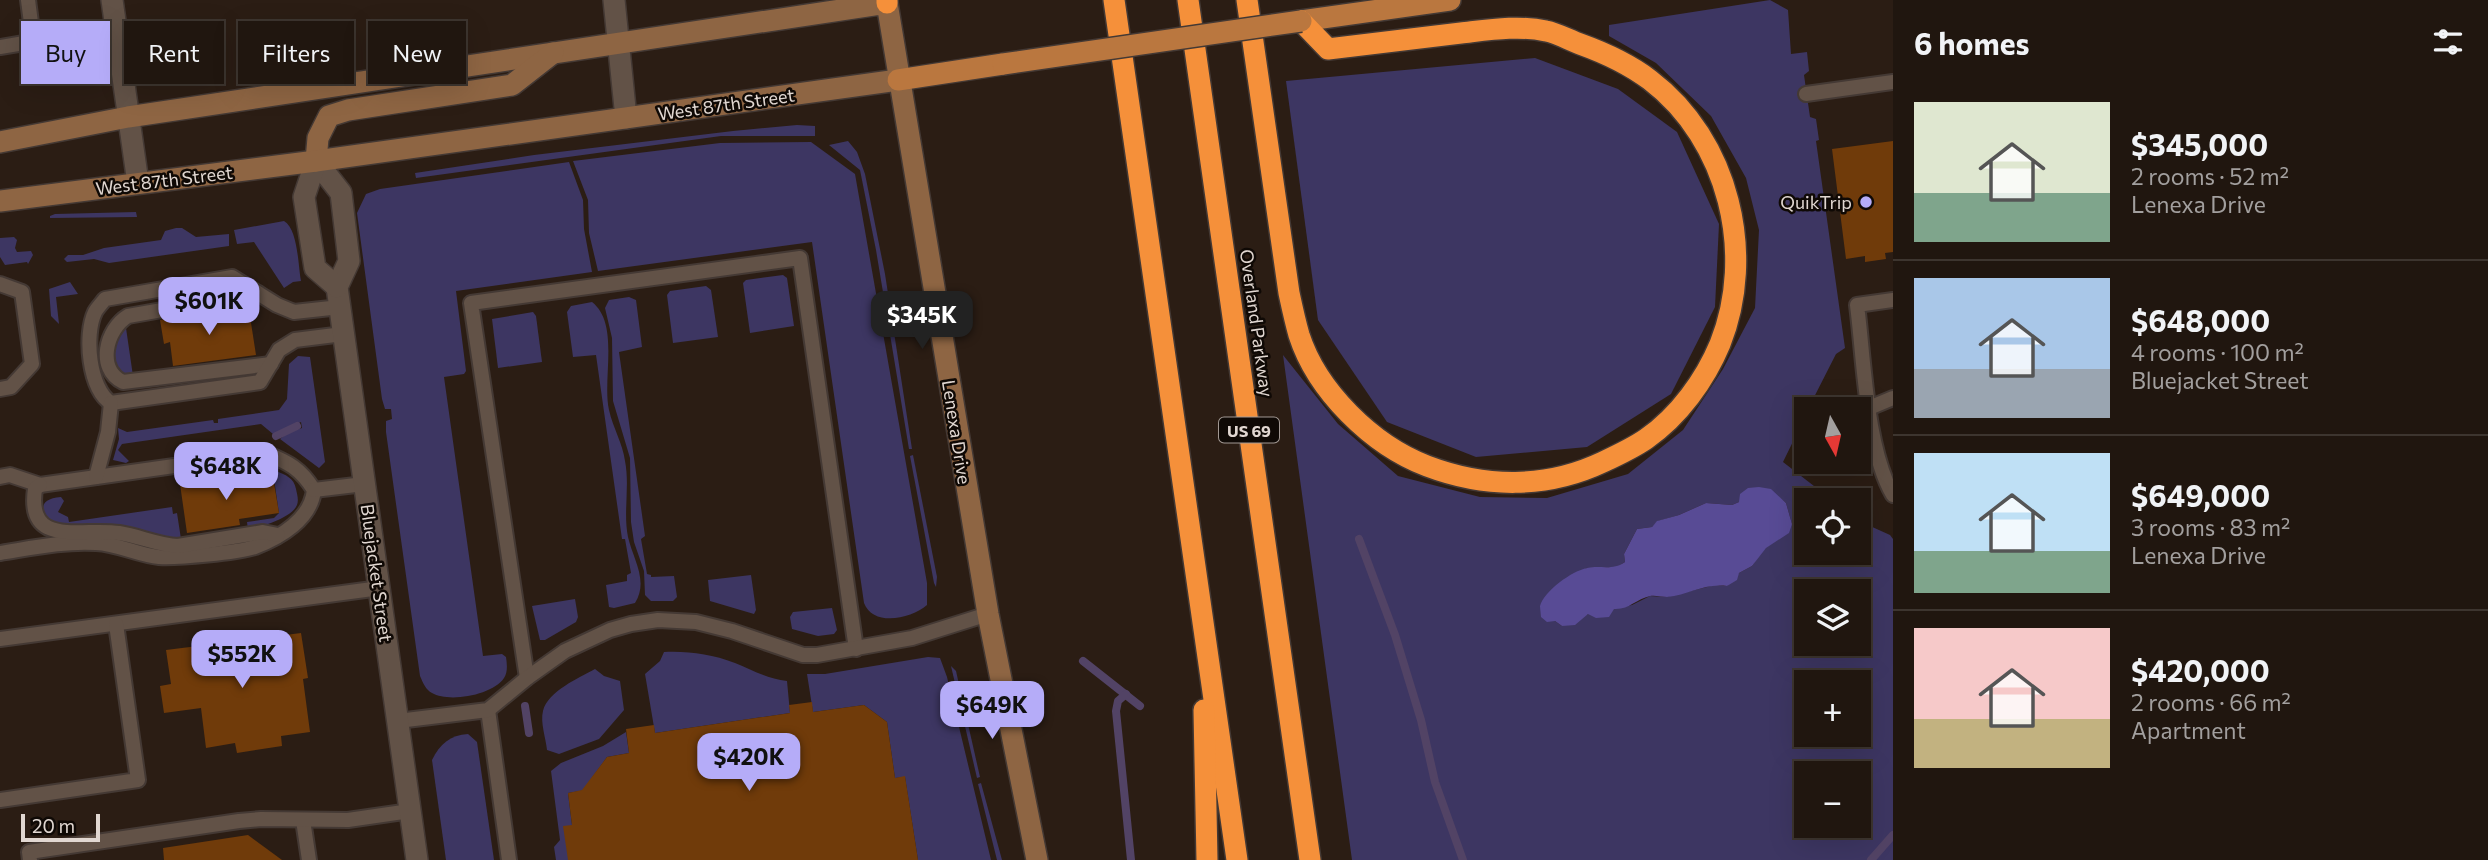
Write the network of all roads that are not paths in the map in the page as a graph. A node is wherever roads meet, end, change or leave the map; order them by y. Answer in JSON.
{"nodes":[{"id":1,"x":29,"y":0,"type":"edge"},
{"id":2,"x":112,"y":0,"type":"edge"},
{"id":3,"x":614,"y":0,"type":"edge"},
{"id":4,"x":1114,"y":0,"type":"edge"},
{"id":5,"x":1188,"y":0,"type":"edge"},
{"id":6,"x":1247,"y":0,"type":"edge"},
{"id":7,"x":1450,"y":0,"type":"edge"},
{"id":8,"x":892,"y":1,"type":"edge"},
{"id":9,"x":1301,"y":21,"type":"junction"},
{"id":10,"x":617,"y":42,"type":"junction"},
{"id":11,"x":0,"y":47,"type":"edge"},
{"id":12,"x":555,"y":51,"type":"junction"},
{"id":13,"x":898,"y":80,"type":"junction"},
{"id":14,"x":1893,"y":82,"type":"edge"},
{"id":15,"x":1806,"y":94,"type":"dead end"},
{"id":16,"x":128,"y":117,"type":"junction"},
{"id":17,"x":626,"y":118,"type":"junction"},
{"id":18,"x":0,"y":142,"type":"edge"},
{"id":19,"x":316,"y":161,"type":"junction"},
{"id":20,"x":138,"y":183,"type":"junction"},
{"id":21,"x":0,"y":201,"type":"edge"},
{"id":22,"x":0,"y":284,"type":"edge"},
{"id":23,"x":258,"y":293,"type":"junction"},
{"id":24,"x":338,"y":297,"type":"junction"},
{"id":25,"x":1893,"y":300,"type":"edge"},
{"id":26,"x":343,"y":334,"type":"junction"},
{"id":27,"x":271,"y":364,"type":"junction"},
{"id":28,"x":0,"y":389,"type":"edge"},
{"id":29,"x":1869,"y":397,"type":"edge"},
{"id":30,"x":1893,"y":398,"type":"edge"},
{"id":31,"x":111,"y":403,"type":"junction"},
{"id":32,"x":1871,"y":408,"type":"edge"},
{"id":33,"x":1871,"y":418,"type":"edge"},
{"id":34,"x":0,"y":477,"type":"edge"},
{"id":35,"x":96,"y":477,"type":"junction"},
{"id":36,"x":363,"y":484,"type":"junction"},
{"id":37,"x":40,"y":485,"type":"junction"},
{"id":38,"x":314,"y":490,"type":"junction"},
{"id":39,"x":1893,"y":495,"type":"edge"},
{"id":40,"x":278,"y":535,"type":"junction"},
{"id":41,"x":0,"y":552,"type":"edge"},
{"id":42,"x":380,"y":588,"type":"junction"},
{"id":43,"x":988,"y":614,"type":"junction"},
{"id":44,"x":1202,"y":614,"type":"junction"},
{"id":45,"x":116,"y":624,"type":"junction"},
{"id":46,"x":0,"y":639,"type":"edge"},
{"id":47,"x":856,"y":649,"type":"junction"},
{"id":48,"x":527,"y":678,"type":"junction"},
{"id":49,"x":488,"y":710,"type":"junction"},
{"id":50,"x":398,"y":722,"type":"junction"},
{"id":51,"x":0,"y":800,"type":"edge"},
{"id":52,"x":410,"y":811,"type":"junction"},
{"id":53,"x":303,"y":820,"type":"junction"},
{"id":54,"x":30,"y":860,"type":"edge"},
{"id":55,"x":309,"y":860,"type":"edge"},
{"id":56,"x":417,"y":860,"type":"edge"},
{"id":57,"x":509,"y":860,"type":"edge"},
{"id":58,"x":1037,"y":860,"type":"edge"},
{"id":59,"x":1208,"y":860,"type":"edge"},
{"id":60,"x":1237,"y":860,"type":"edge"},
{"id":61,"x":1310,"y":860,"type":"edge"}],
"edges":[{"from":1,"to":11,"type":"lane"},
{"from":2,"to":16,"type":"street"},
{"from":3,"to":10,"type":"street"},
{"from":4,"to":44,"type":"highway"},
{"from":5,"to":61,"type":"highway","name":"Overland Parkway","number":"US 69"},
{"from":6,"to":9,"type":"highway"},
{"from":7,"to":9,"type":"main road","name":"West 87th Street"},
{"from":8,"to":10,"type":"main road"},
{"from":8,"to":13,"type":"main road","name":"Lenexa Drive"},
{"from":9,"to":13,"type":"main road","name":"West 87th Street","bridge":true},
{"from":10,"to":12,"type":"main road"},
{"from":10,"to":17,"type":"street"},
{"from":12,"to":16,"type":"main road"},
{"from":12,"to":19,"type":"main road"},
{"from":13,"to":17,"type":"main road","name":"West 87th Street"},
{"from":13,"to":43,"type":"main road","name":"Lenexa Drive"},
{"from":14,"to":15,"type":"lane"},
{"from":16,"to":18,"type":"main road"},
{"from":16,"to":20,"type":"street"},
{"from":17,"to":19,"type":"main road","name":"West 87th Street"},
{"from":19,"to":20,"type":"main road","name":"West 87th Street"},
{"from":19,"to":24,"type":"street","name":"Bluejacket Street"},
{"from":19,"to":24,"type":"street"},
{"from":20,"to":21,"type":"main road","name":"West 87th Street"},
{"from":22,"to":28,"type":"lane"},
{"from":23,"to":24,"type":"lane"},
{"from":23,"to":27,"type":"lane"},
{"from":23,"to":31,"type":"lane"},
{"from":24,"to":26,"type":"street","name":"Bluejacket Street"},
{"from":25,"to":29,"type":"lane"},
{"from":26,"to":27,"type":"lane"},
{"from":26,"to":36,"type":"street","name":"Bluejacket Street"},
{"from":27,"to":31,"type":"lane"},
{"from":30,"to":32,"type":"lane"},
{"from":31,"to":35,"type":"lane"},
{"from":33,"to":39,"type":"lane"},
{"from":34,"to":37,"type":"lane"},
{"from":35,"to":37,"type":"lane"},
{"from":35,"to":38,"type":"lane"},
{"from":36,"to":38,"type":"lane"},
{"from":36,"to":42,"type":"street","name":"Bluejacket Street"},
{"from":37,"to":40,"type":"lane"},
{"from":38,"to":40,"type":"lane"},
{"from":40,"to":41,"type":"lane"},
{"from":42,"to":45,"type":"lane"},
{"from":42,"to":50,"type":"street","name":"Bluejacket Street"},
{"from":43,"to":47,"type":"lane"},
{"from":43,"to":58,"type":"main road","name":"Lenexa Drive"},
{"from":44,"to":59,"type":"highway"},
{"from":44,"to":60,"type":"highway"},
{"from":45,"to":46,"type":"lane"},
{"from":45,"to":51,"type":"lane"},
{"from":47,"to":48,"type":"lane"},
{"from":47,"to":48,"type":"lane"},
{"from":48,"to":49,"type":"lane"},
{"from":49,"to":50,"type":"lane"},
{"from":49,"to":57,"type":"lane"},
{"from":50,"to":52,"type":"street","name":"Bluejacket Street"},
{"from":52,"to":53,"type":"lane"},
{"from":52,"to":56,"type":"street","name":"Bluejacket Street"},
{"from":53,"to":54,"type":"lane"},
{"from":53,"to":55,"type":"lane"}]}
